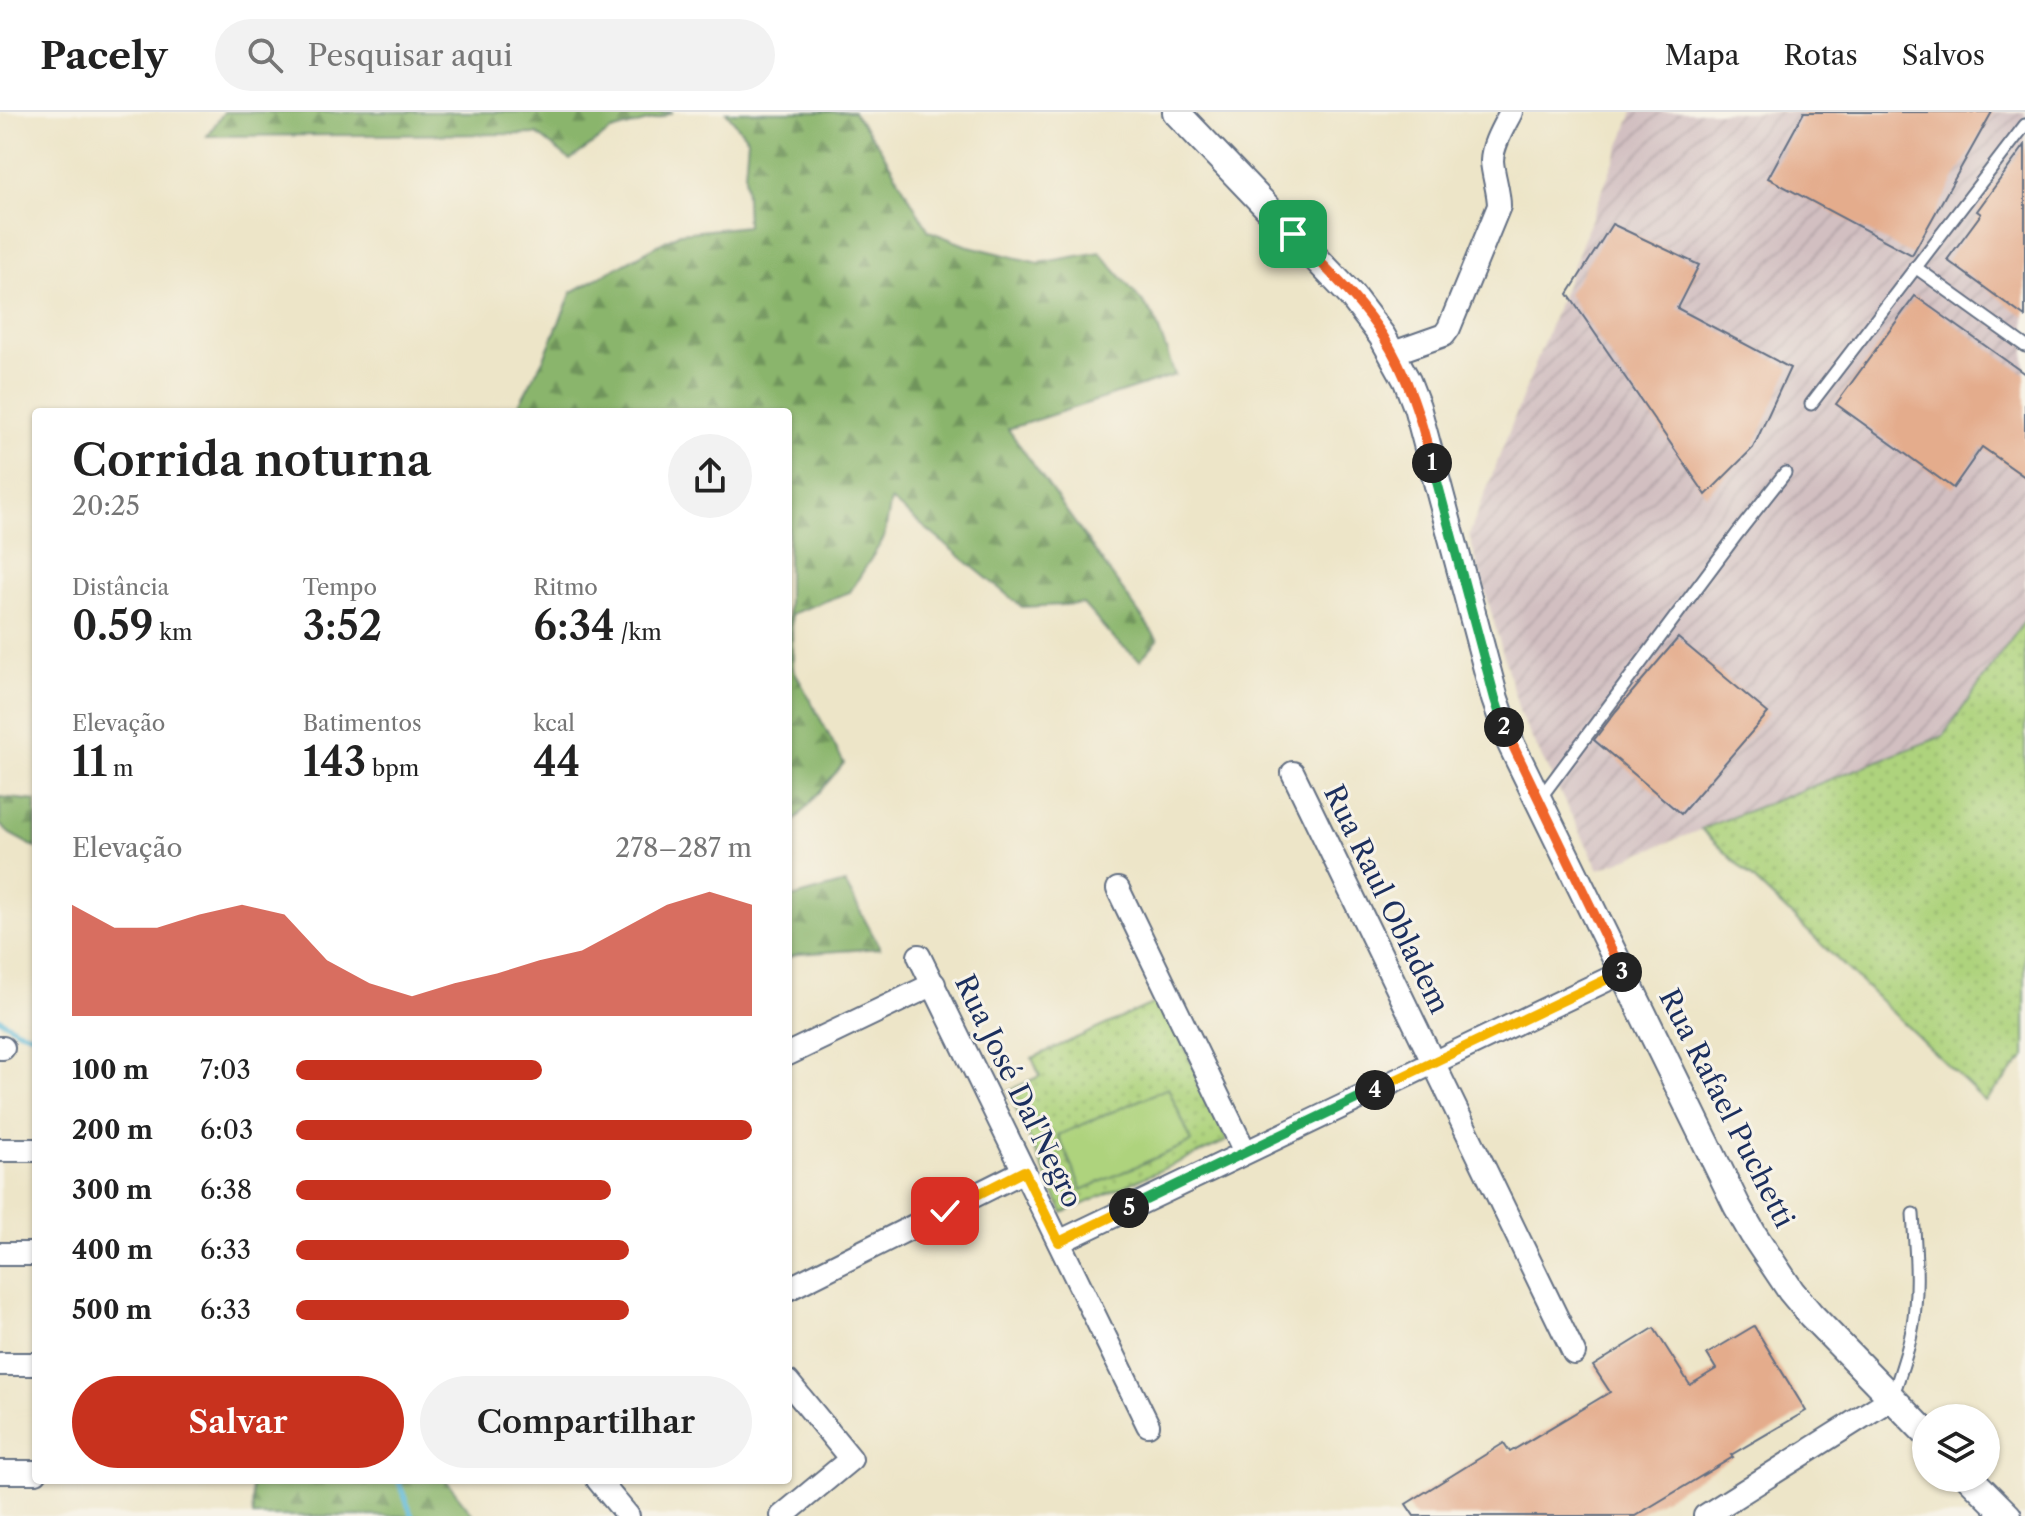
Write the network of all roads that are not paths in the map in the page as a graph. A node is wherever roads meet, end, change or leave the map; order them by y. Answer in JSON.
{"nodes":[{"id":1,"x":1176,"y":112,"type":"edge"},
{"id":2,"x":1511,"y":112,"type":"edge"},
{"id":3,"x":2025,"y":125,"type":"edge"},
{"id":4,"x":1915,"y":267,"type":"junction"},
{"id":5,"x":2025,"y":346,"type":"edge"},
{"id":6,"x":1393,"y":353,"type":"junction"},
{"id":7,"x":1811,"y":404,"type":"dead end"},
{"id":8,"x":1785,"y":473,"type":"dead end"},
{"id":9,"x":1293,"y":773,"type":"dead end"},
{"id":10,"x":1538,"y":801,"type":"junction"},
{"id":11,"x":1118,"y":889,"type":"dead end"},
{"id":12,"x":919,"y":956,"type":"dead end"},
{"id":13,"x":1623,"y":972,"type":"junction"},
{"id":14,"x":934,"y":984,"type":"junction"},
{"id":15,"x":792,"y":1052,"type":"edge"},
{"id":16,"x":1433,"y":1063,"type":"junction"},
{"id":17,"x":0,"y":1150,"type":"edge"},
{"id":18,"x":32,"y":1150,"type":"edge"},
{"id":19,"x":1245,"y":1152,"type":"junction"},
{"id":20,"x":1024,"y":1171,"type":"junction"},
{"id":21,"x":1913,"y":1214,"type":"dead end"},
{"id":22,"x":1059,"y":1242,"type":"junction"},
{"id":23,"x":0,"y":1254,"type":"edge"},
{"id":24,"x":32,"y":1254,"type":"edge"},
{"id":25,"x":792,"y":1287,"type":"edge"},
{"id":26,"x":1574,"y":1353,"type":"dead end"},
{"id":27,"x":0,"y":1364,"type":"edge"},
{"id":28,"x":32,"y":1364,"type":"edge"},
{"id":29,"x":792,"y":1387,"type":"edge"},
{"id":30,"x":1892,"y":1398,"type":"junction"},
{"id":31,"x":1912,"y":1419,"type":"edge"},
{"id":32,"x":1148,"y":1425,"type":"dead end"},
{"id":33,"x":0,"y":1472,"type":"edge"},
{"id":34,"x":32,"y":1472,"type":"edge"},
{"id":35,"x":601,"y":1484,"type":"edge"},
{"id":36,"x":1984,"y":1492,"type":"edge"},
{"id":37,"x":628,"y":1516,"type":"edge"},
{"id":38,"x":782,"y":1516,"type":"edge"},
{"id":39,"x":1705,"y":1516,"type":"edge"},
{"id":40,"x":2008,"y":1516,"type":"edge"}],
"edges":[{"from":1,"to":6,"type":"street","name":"Rua Rafael Puchetti"},
{"from":2,"to":6,"type":"street"},
{"from":3,"to":4,"type":"lane"},
{"from":4,"to":5,"type":"lane"},
{"from":4,"to":7,"type":"lane"},
{"from":6,"to":10,"type":"street","name":"Rua Rafael Puchetti"},
{"from":8,"to":10,"type":"lane"},
{"from":9,"to":16,"type":"street","name":"Rua Raul Obladem"},
{"from":10,"to":13,"type":"street","name":"Rua Rafael Puchetti"},
{"from":11,"to":19,"type":"street"},
{"from":12,"to":14,"type":"street","name":"Rua José Dal'Negro"},
{"from":13,"to":16,"type":"street"},
{"from":13,"to":30,"type":"street","name":"Rua Rafael Puchetti"},
{"from":14,"to":15,"type":"street"},
{"from":14,"to":20,"type":"street","name":"Rua José Dal'Negro"},
{"from":16,"to":19,"type":"street"},
{"from":16,"to":26,"type":"street","name":"Rua Raul Obladem"},
{"from":17,"to":18,"type":"street"},
{"from":19,"to":22,"type":"street"},
{"from":20,"to":22,"type":"street","name":"Rua José Dal'Negro"},
{"from":20,"to":25,"type":"street"},
{"from":21,"to":30,"type":"lane"},
{"from":22,"to":32,"type":"street","name":"Rua José Dal'Negro"},
{"from":23,"to":24,"type":"street"},
{"from":27,"to":28,"type":"street"},
{"from":29,"to":38,"type":"street"},
{"from":30,"to":31,"type":"street","name":"Rua Rafael Puchetti"},
{"from":30,"to":39,"type":"street"},
{"from":33,"to":34,"type":"street"},
{"from":35,"to":37,"type":"street"},
{"from":36,"to":40,"type":"street"}]}
